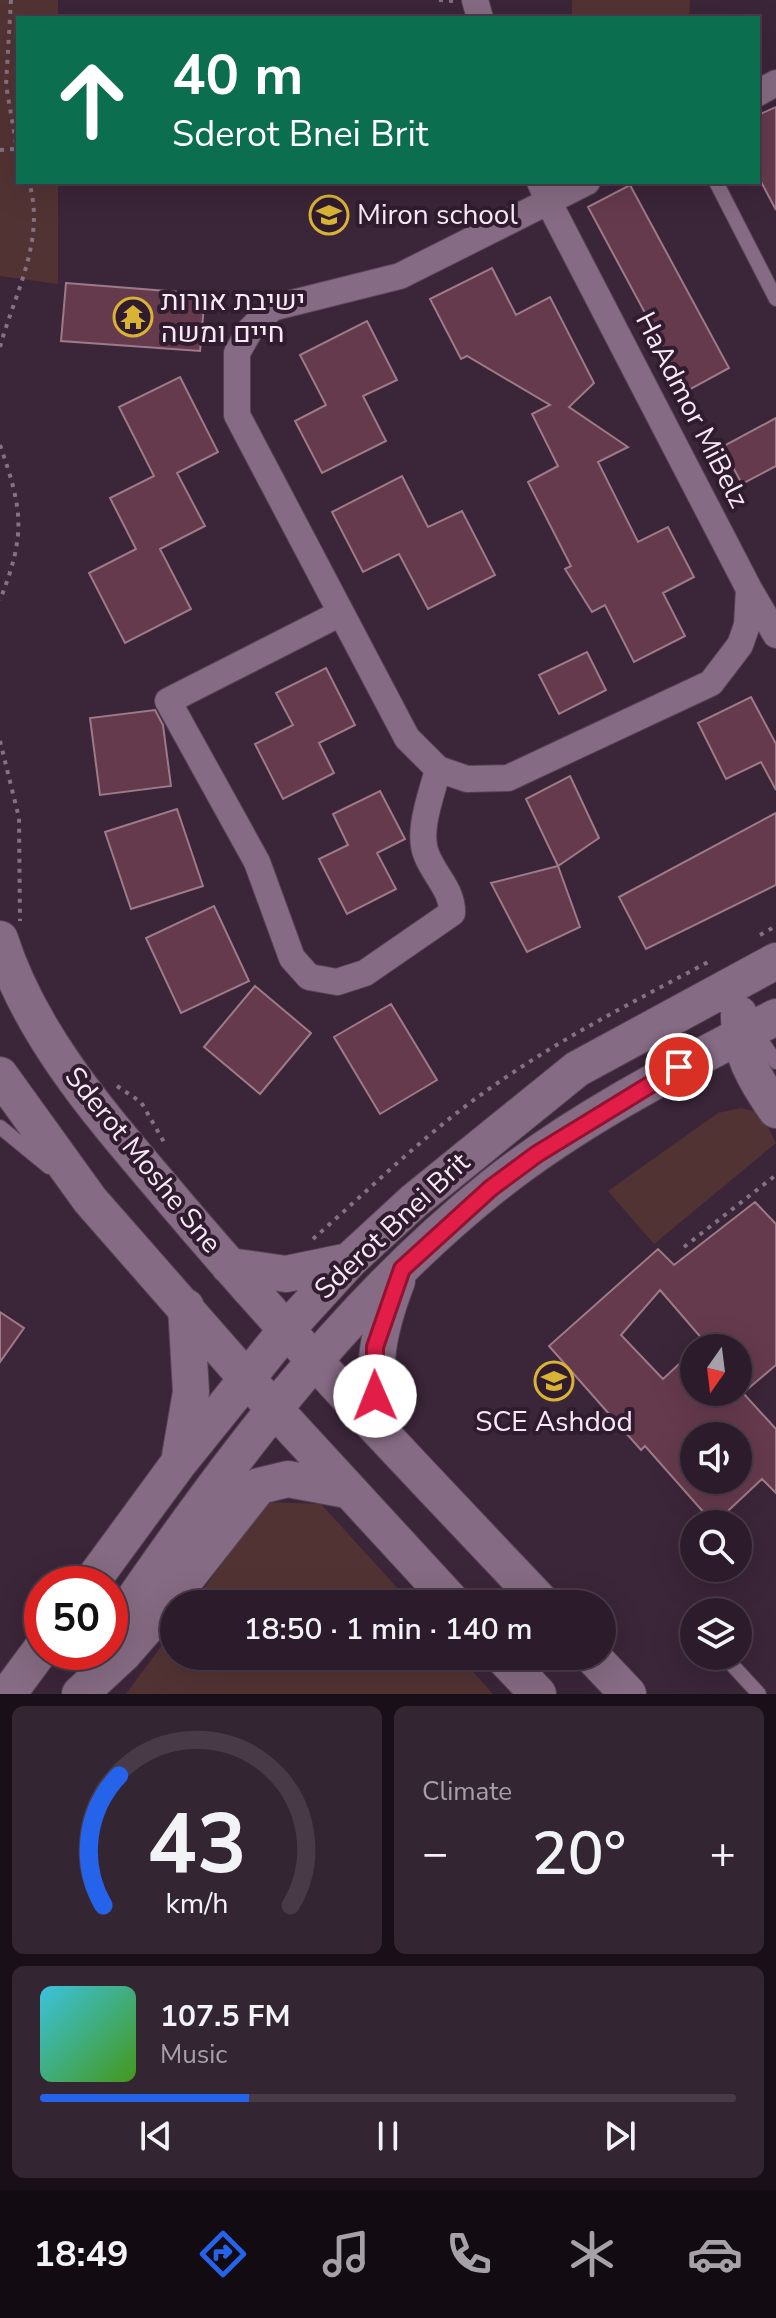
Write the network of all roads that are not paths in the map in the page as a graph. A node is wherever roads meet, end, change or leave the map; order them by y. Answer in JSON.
{"nodes":[{"id":1,"x":578,"y":184,"type":"edge"},
{"id":2,"x":717,"y":184,"type":"edge"},
{"id":3,"x":544,"y":192,"type":"edge"},
{"id":4,"x":776,"y":299,"type":"edge"},
{"id":5,"x":749,"y":589,"type":"junction"},
{"id":6,"x":341,"y":613,"type":"junction"},
{"id":7,"x":776,"y":635,"type":"edge"},
{"id":8,"x":438,"y":769,"type":"junction"},
{"id":9,"x":10,"y":932,"type":"edge"},
{"id":10,"x":776,"y":961,"type":"edge"},
{"id":11,"x":756,"y":1012,"type":"edge"},
{"id":12,"x":776,"y":1062,"type":"edge"},
{"id":13,"x":0,"y":1075,"type":"edge"},
{"id":14,"x":776,"y":1110,"type":"edge"},
{"id":15,"x":0,"y":1127,"type":"edge"},
{"id":16,"x":90,"y":1200,"type":"junction"},
{"id":17,"x":350,"y":1260,"type":"junction"},
{"id":18,"x":229,"y":1266,"type":"junction"},
{"id":19,"x":402,"y":1269,"type":"junction"},
{"id":20,"x":186,"y":1307,"type":"junction"},
{"id":21,"x":286,"y":1330,"type":"junction"},
{"id":22,"x":315,"y":1362,"type":"junction"},
{"id":23,"x":246,"y":1378,"type":"junction"},
{"id":24,"x":276,"y":1410,"type":"junction"},
{"id":25,"x":381,"y":1432,"type":"junction"},
{"id":26,"x":178,"y":1464,"type":"junction"},
{"id":27,"x":347,"y":1490,"type":"junction"},
{"id":28,"x":103,"y":1566,"type":"edge"},
{"id":29,"x":441,"y":1590,"type":"edge"},
{"id":30,"x":530,"y":1590,"type":"edge"},
{"id":31,"x":128,"y":1610,"type":"edge"},
{"id":32,"x":26,"y":1670,"type":"edge"},
{"id":33,"x":85,"y":1670,"type":"edge"},
{"id":34,"x":515,"y":1670,"type":"edge"},
{"id":35,"x":605,"y":1670,"type":"edge"},
{"id":36,"x":737,"y":1670,"type":"edge"},
{"id":37,"x":8,"y":1694,"type":"edge"},
{"id":38,"x":69,"y":1694,"type":"edge"},
{"id":39,"x":80,"y":1694,"type":"edge"},
{"id":40,"x":538,"y":1694,"type":"edge"},
{"id":41,"x":628,"y":1694,"type":"edge"},
{"id":42,"x":759,"y":1694,"type":"edge"}],
"edges":[{"from":1,"to":3,"type":"street"},
{"from":2,"to":4,"type":"lane"},
{"from":3,"to":5,"type":"street","name":"HaAdmor MiBelz"},
{"from":3,"to":6,"type":"street"},
{"from":5,"to":7,"type":"street","name":"HaAdmor MiBelz"},
{"from":5,"to":8,"type":"street"},
{"from":6,"to":8,"type":"street"},
{"from":6,"to":8,"type":"street"},
{"from":9,"to":18,"type":"main road","name":"Sderot Moshe Sne"},
{"from":10,"to":11,"type":"main road","name":"Sderot Bnei Brit"},
{"from":11,"to":12,"type":"lane"},
{"from":11,"to":14,"type":"main road"},
{"from":11,"to":17,"type":"main road","name":"Sderot Bnei Brit"},
{"from":11,"to":19,"type":"main road","name":"Sderot Bnei Brit"},
{"from":13,"to":16,"type":"main road"},
{"from":15,"to":16,"type":"lane"},
{"from":16,"to":20,"type":"main road"},
{"from":17,"to":18,"type":"main road"},
{"from":17,"to":21,"type":"main road","name":"Sderot Bnei Brit"},
{"from":18,"to":21,"type":"main road","name":"Sderot Moshe Sne"},
{"from":19,"to":22,"type":"main road","name":"Sderot Bnei Brit"},
{"from":19,"to":25,"type":"main road"},
{"from":20,"to":23,"type":"main road"},
{"from":20,"to":26,"type":"main road"},
{"from":21,"to":22,"type":"main road","name":"Sderot Moshe Sne"},
{"from":21,"to":23,"type":"main road","name":"Sderot Bnei Brit"},
{"from":22,"to":24,"type":"main road","name":"Sderot Bnei Brit"},
{"from":22,"to":25,"type":"main road","name":"Sderot Moshe Sne"},
{"from":23,"to":24,"type":"main road"},
{"from":23,"to":26,"type":"main road","name":"Sderot Bnei Brit"},
{"from":24,"to":27,"type":"main road"},
{"from":24,"to":31,"type":"main road","name":"Sderot Bnei Brit"},
{"from":25,"to":30,"type":"main road","name":"Sderot Moshe Sne"},
{"from":26,"to":28,"type":"main road","name":"Sderot Bnei Brit"},
{"from":27,"to":29,"type":"main road"},
{"from":27,"to":39,"type":"main road"},
{"from":32,"to":37,"type":"main road"},
{"from":33,"to":38,"type":"main road"},
{"from":34,"to":40,"type":"main road"},
{"from":35,"to":41,"type":"main road"},
{"from":36,"to":42,"type":"lane"}]}
